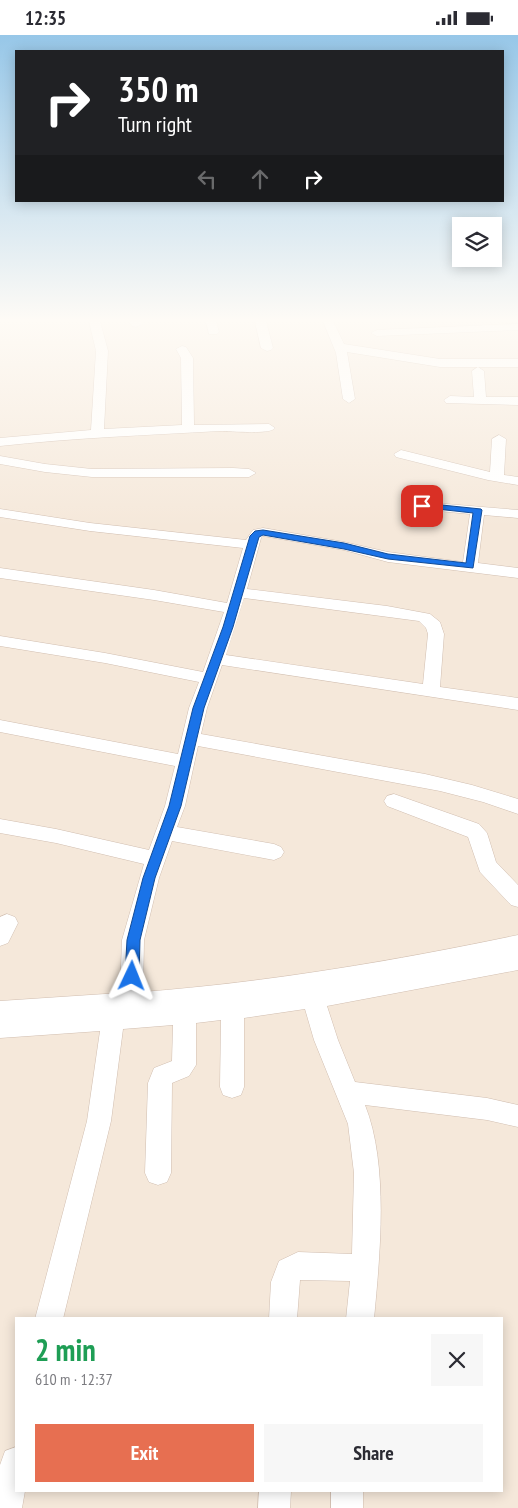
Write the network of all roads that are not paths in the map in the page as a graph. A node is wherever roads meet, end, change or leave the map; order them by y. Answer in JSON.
{"nodes":[{"id":1,"x":100,"y":390,"type":"edge"},
{"id":2,"x":187,"y":390,"type":"edge"},
{"id":3,"x":348,"y":390,"type":"edge"},
{"id":4,"x":479,"y":390,"type":"edge"},
{"id":5,"x":349,"y":399,"type":"dead end"},
{"id":6,"x":450,"y":400,"type":"dead end"},
{"id":7,"x":480,"y":401,"type":"junction"},
{"id":8,"x":518,"y":401,"type":"edge"},
{"id":9,"x":269,"y":428,"type":"dead end"},
{"id":10,"x":188,"y":430,"type":"junction"},
{"id":11,"x":97,"y":434,"type":"junction"},
{"id":12,"x":499,"y":439,"type":"dead end"},
{"id":13,"x":0,"y":442,"type":"edge"},
{"id":14,"x":401,"y":454,"type":"dead end"},
{"id":15,"x":0,"y":460,"type":"edge"},
{"id":16,"x":249,"y":473,"type":"dead end"},
{"id":17,"x":498,"y":477,"type":"junction"},
{"id":18,"x":518,"y":481,"type":"edge"},
{"id":19,"x":422,"y":506,"type":"dead end"},
{"id":20,"x":478,"y":510,"type":"junction"},
{"id":21,"x":0,"y":513,"type":"edge"},
{"id":22,"x":518,"y":514,"type":"edge"},
{"id":23,"x":252,"y":545,"type":"junction"},
{"id":24,"x":470,"y":566,"type":"junction"},
{"id":25,"x":0,"y":573,"type":"edge"},
{"id":26,"x":518,"y":573,"type":"edge"},
{"id":27,"x":236,"y":601,"type":"junction"},
{"id":28,"x":0,"y":641,"type":"edge"},
{"id":29,"x":216,"y":659,"type":"junction"},
{"id":30,"x":209,"y":679,"type":"junction"},
{"id":31,"x":431,"y":691,"type":"junction"},
{"id":32,"x":518,"y":704,"type":"edge"},
{"id":33,"x":0,"y":726,"type":"edge"},
{"id":34,"x":191,"y":739,"type":"junction"},
{"id":35,"x":186,"y":762,"type":"junction"},
{"id":36,"x":394,"y":801,"type":"dead end"},
{"id":37,"x":518,"y":807,"type":"edge"},
{"id":38,"x":0,"y":826,"type":"edge"},
{"id":39,"x":166,"y":832,"type":"junction"},
{"id":40,"x":274,"y":852,"type":"dead end"},
{"id":41,"x":156,"y":859,"type":"junction"},
{"id":42,"x":518,"y":899,"type":"edge"},
{"id":43,"x":518,"y":944,"type":"edge"},
{"id":44,"x":518,"y":961,"type":"edge"},
{"id":45,"x":313,"y":999,"type":"junction"},
{"id":46,"x":131,"y":1001,"type":"junction"},
{"id":47,"x":232,"y":1009,"type":"junction"},
{"id":48,"x":0,"y":1011,"type":"edge"},
{"id":49,"x":185,"y":1014,"type":"junction"},
{"id":50,"x":113,"y":1019,"type":"junction"},
{"id":51,"x":0,"y":1028,"type":"edge"},
{"id":52,"x":232,"y":1087,"type":"dead end"},
{"id":53,"x":346,"y":1092,"type":"junction"},
{"id":54,"x":518,"y":1116,"type":"edge"},
{"id":55,"x":158,"y":1173,"type":"dead end"},
{"id":56,"x":365,"y":1268,"type":"junction"},
{"id":57,"x":50,"y":1317,"type":"edge"},
{"id":58,"x":283,"y":1317,"type":"edge"},
{"id":59,"x":360,"y":1317,"type":"edge"},
{"id":60,"x":15,"y":1468,"type":"edge"},
{"id":61,"x":275,"y":1492,"type":"edge"},
{"id":62,"x":347,"y":1492,"type":"edge"},
{"id":63,"x":6,"y":1508,"type":"edge"},
{"id":64,"x":274,"y":1508,"type":"edge"},
{"id":65,"x":347,"y":1508,"type":"edge"}],
"edges":[{"from":1,"to":11,"type":"street"},
{"from":2,"to":10,"type":"street"},
{"from":3,"to":5,"type":"street"},
{"from":4,"to":7,"type":"street"},
{"from":6,"to":7,"type":"street"},
{"from":7,"to":8,"type":"street"},
{"from":9,"to":10,"type":"street"},
{"from":10,"to":11,"type":"street"},
{"from":11,"to":13,"type":"street"},
{"from":12,"to":17,"type":"street"},
{"from":14,"to":17,"type":"street"},
{"from":15,"to":16,"type":"street"},
{"from":17,"to":18,"type":"street"},
{"from":19,"to":20,"type":"street"},
{"from":20,"to":22,"type":"street"},
{"from":20,"to":24,"type":"street"},
{"from":21,"to":23,"type":"street"},
{"from":23,"to":24,"type":"street"},
{"from":23,"to":27,"type":"street"},
{"from":24,"to":26,"type":"street"},
{"from":25,"to":27,"type":"street"},
{"from":27,"to":29,"type":"street"},
{"from":27,"to":31,"type":"street"},
{"from":28,"to":30,"type":"street"},
{"from":29,"to":30,"type":"street"},
{"from":29,"to":31,"type":"street"},
{"from":30,"to":34,"type":"street"},
{"from":31,"to":32,"type":"street"},
{"from":33,"to":35,"type":"street"},
{"from":34,"to":35,"type":"street"},
{"from":34,"to":37,"type":"street"},
{"from":35,"to":39,"type":"street"},
{"from":36,"to":42,"type":"street"},
{"from":38,"to":41,"type":"street"},
{"from":39,"to":40,"type":"street"},
{"from":39,"to":41,"type":"street"},
{"from":41,"to":46,"type":"street"},
{"from":43,"to":46,"type":"street"},
{"from":44,"to":45,"type":"street"},
{"from":45,"to":47,"type":"street"},
{"from":45,"to":53,"type":"street"},
{"from":46,"to":48,"type":"street"},
{"from":47,"to":49,"type":"street"},
{"from":47,"to":52,"type":"street"},
{"from":49,"to":50,"type":"street"},
{"from":49,"to":55,"type":"street"},
{"from":50,"to":51,"type":"street"},
{"from":50,"to":57,"type":"street"},
{"from":53,"to":54,"type":"street"},
{"from":53,"to":56,"type":"street"},
{"from":56,"to":58,"type":"street"},
{"from":56,"to":59,"type":"street"},
{"from":60,"to":63,"type":"street"},
{"from":61,"to":64,"type":"street"},
{"from":62,"to":65,"type":"street"}]}
